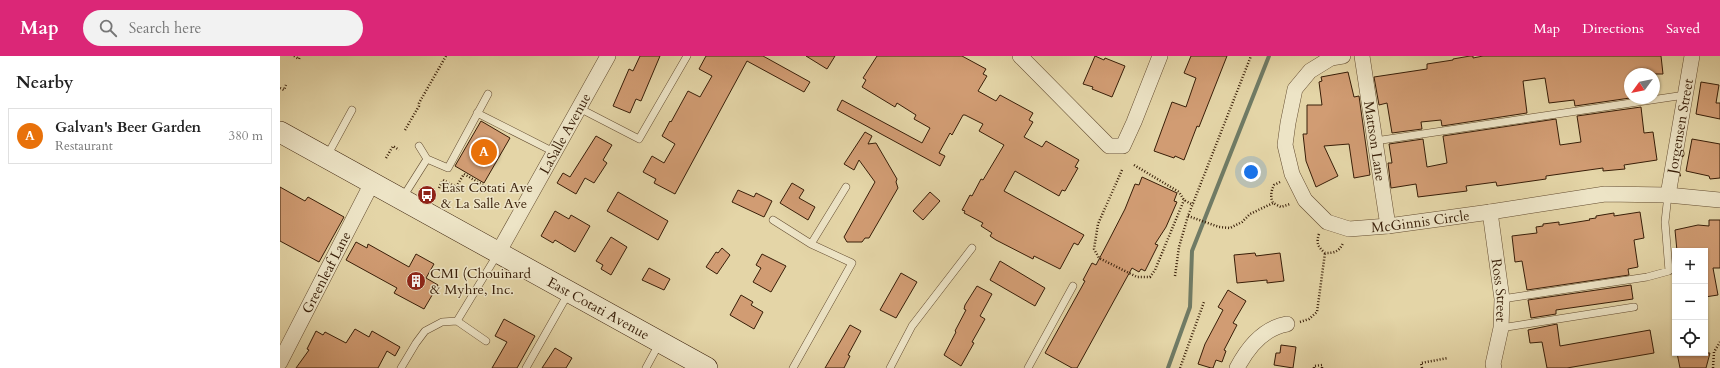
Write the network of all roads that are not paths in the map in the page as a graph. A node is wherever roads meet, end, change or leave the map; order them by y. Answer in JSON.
{"nodes":[{"id":1,"x":608,"y":56,"type":"edge"},
{"id":2,"x":687,"y":56,"type":"edge"},
{"id":3,"x":1020,"y":56,"type":"edge"},
{"id":4,"x":1160,"y":56,"type":"edge"},
{"id":5,"x":1343,"y":56,"type":"edge"},
{"id":6,"x":1362,"y":56,"type":"edge"},
{"id":7,"x":1692,"y":56,"type":"edge"},
{"id":8,"x":488,"y":94,"type":"dead end"},
{"id":9,"x":1686,"y":95,"type":"junction"},
{"id":10,"x":578,"y":107,"type":"junction"},
{"id":11,"x":352,"y":110,"type":"dead end"},
{"id":12,"x":477,"y":113,"type":"junction"},
{"id":13,"x":280,"y":132,"type":"edge"},
{"id":14,"x":1375,"y":141,"type":"junction"},
{"id":15,"x":419,"y":146,"type":"dead end"},
{"id":16,"x":554,"y":152,"type":"junction"},
{"id":17,"x":326,"y":158,"type":"junction"},
{"id":18,"x":427,"y":159,"type":"junction"},
{"id":19,"x":372,"y":183,"type":"junction"},
{"id":20,"x":846,"y":187,"type":"dead end"},
{"id":21,"x":1668,"y":195,"type":"junction"},
{"id":22,"x":401,"y":199,"type":"junction"},
{"id":23,"x":1720,"y":200,"type":"edge"},
{"id":24,"x":1490,"y":212,"type":"junction"},
{"id":25,"x":773,"y":220,"type":"dead end"},
{"id":26,"x":1388,"y":226,"type":"junction"},
{"id":27,"x":811,"y":244,"type":"junction"},
{"id":28,"x":972,"y":248,"type":"dead end"},
{"id":29,"x":498,"y":252,"type":"junction"},
{"id":30,"x":1073,"y":286,"type":"dead end"},
{"id":31,"x":569,"y":292,"type":"junction"},
{"id":32,"x":1502,"y":299,"type":"junction"},
{"id":33,"x":1634,"y":307,"type":"dead end"},
{"id":34,"x":457,"y":321,"type":"junction"},
{"id":35,"x":1287,"y":324,"type":"road end"},
{"id":36,"x":1501,"y":328,"type":"junction"},
{"id":37,"x":486,"y":340,"type":"dead end"},
{"id":38,"x":660,"y":342,"type":"junction"},
{"id":39,"x":280,"y":362,"type":"edge"},
{"id":40,"x":401,"y":368,"type":"edge"},
{"id":41,"x":526,"y":368,"type":"edge"},
{"id":42,"x":646,"y":368,"type":"edge"},
{"id":43,"x":707,"y":368,"type":"edge"},
{"id":44,"x":793,"y":368,"type":"edge"},
{"id":45,"x":890,"y":368,"type":"edge"},
{"id":46,"x":1028,"y":368,"type":"edge"},
{"id":47,"x":1237,"y":368,"type":"edge"},
{"id":48,"x":1494,"y":368,"type":"edge"}],
"edges":[{"from":1,"to":10,"type":"street","name":"LaSalle Avenue"},
{"from":2,"to":10,"type":"lane"},
{"from":3,"to":4,"type":"street"},
{"from":5,"to":26,"type":"street","name":"McGinnis Circle"},
{"from":6,"to":14,"type":"street","name":"Mattson Lane"},
{"from":7,"to":9,"type":"street","name":"Jorgensen Street"},
{"from":8,"to":12,"type":"lane"},
{"from":9,"to":14,"type":"lane"},
{"from":9,"to":21,"type":"street","name":"Jorgensen Street"},
{"from":10,"to":16,"type":"street","name":"LaSalle Avenue"},
{"from":11,"to":17,"type":"lane"},
{"from":12,"to":16,"type":"lane"},
{"from":12,"to":18,"type":"lane"},
{"from":13,"to":17,"type":"main road","name":"East Cotati Avenue"},
{"from":14,"to":26,"type":"street","name":"Mattson Lane"},
{"from":15,"to":18,"type":"lane"},
{"from":16,"to":29,"type":"street","name":"LaSalle Avenue"},
{"from":17,"to":19,"type":"main road","name":"East Cotati Avenue"},
{"from":18,"to":22,"type":"lane"},
{"from":19,"to":22,"type":"main road","name":"East Cotati Avenue"},
{"from":19,"to":39,"type":"street","name":"Greenleaf Lane"},
{"from":20,"to":27,"type":"lane"},
{"from":21,"to":23,"type":"street","name":"McGinnis Circle"},
{"from":21,"to":24,"type":"street","name":"McGinnis Circle"},
{"from":21,"to":32,"type":"lane"},
{"from":22,"to":29,"type":"main road","name":"East Cotati Avenue"},
{"from":24,"to":26,"type":"street","name":"McGinnis Circle"},
{"from":24,"to":32,"type":"street","name":"Ross Street"},
{"from":25,"to":27,"type":"lane"},
{"from":27,"to":44,"type":"lane"},
{"from":28,"to":45,"type":"lane"},
{"from":29,"to":31,"type":"main road","name":"East Cotati Avenue"},
{"from":29,"to":34,"type":"lane"},
{"from":30,"to":46,"type":"lane"},
{"from":31,"to":38,"type":"main road","name":"East Cotati Avenue"},
{"from":31,"to":41,"type":"lane"},
{"from":32,"to":36,"type":"street","name":"Ross Street"},
{"from":33,"to":36,"type":"lane"},
{"from":34,"to":37,"type":"lane"},
{"from":34,"to":40,"type":"lane"},
{"from":35,"to":47,"type":"street"},
{"from":36,"to":48,"type":"street","name":"Ross Street"},
{"from":38,"to":42,"type":"lane"},
{"from":38,"to":43,"type":"main road","name":"East Cotati Avenue"}]}
